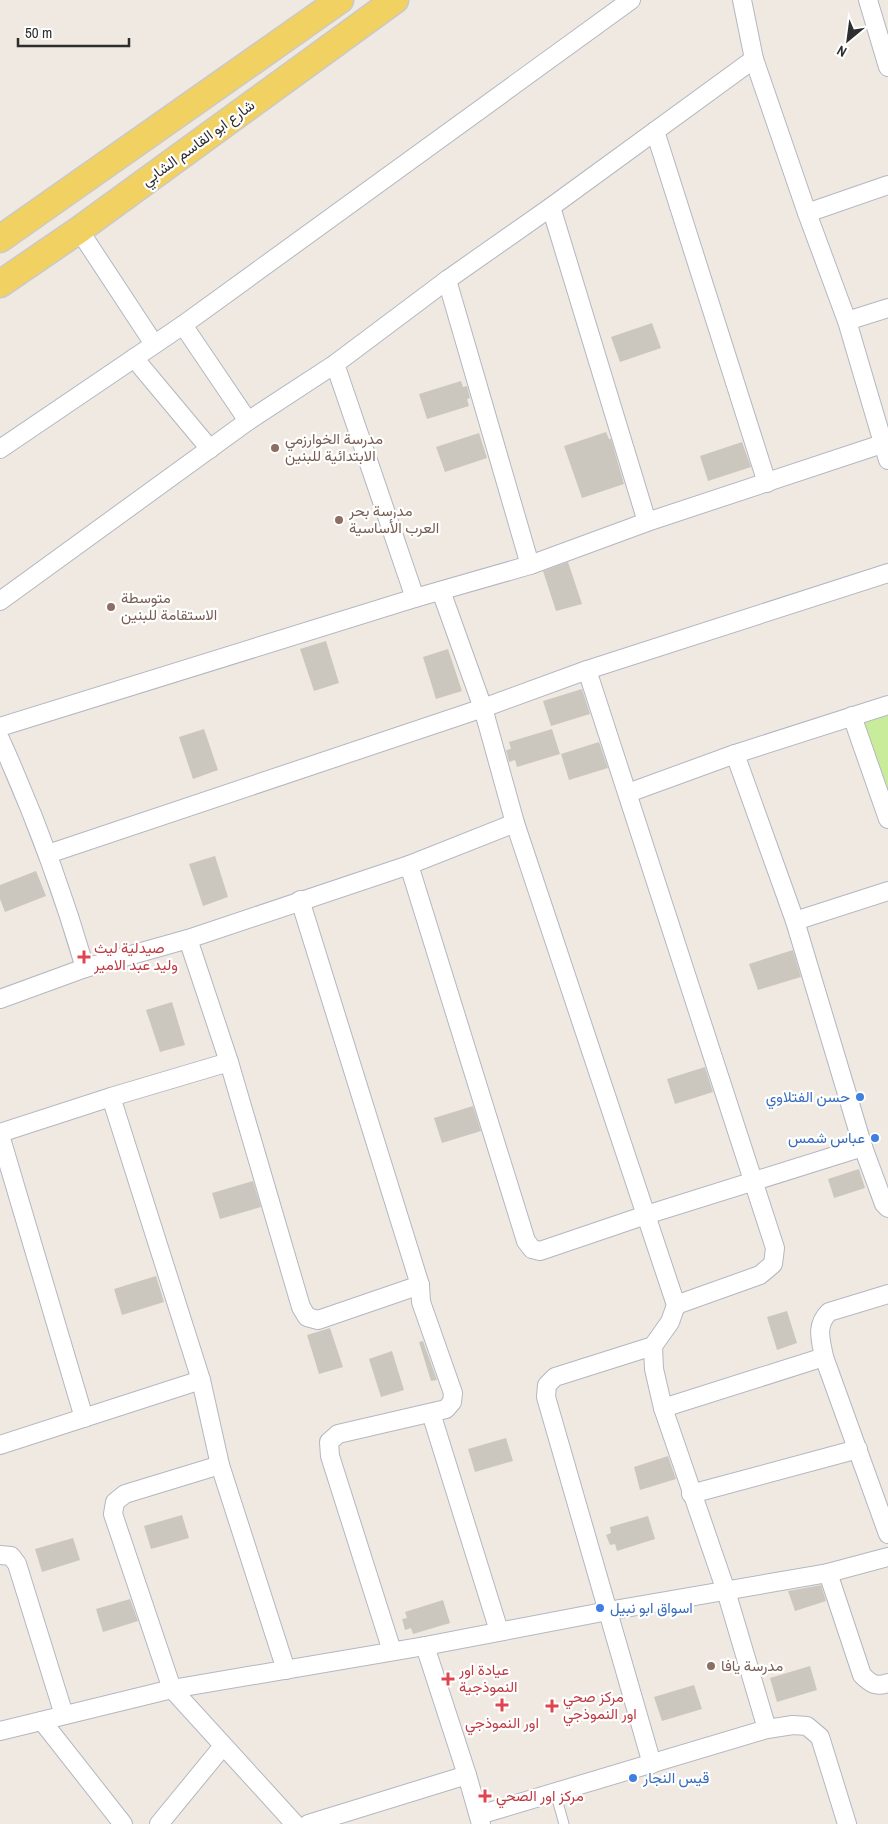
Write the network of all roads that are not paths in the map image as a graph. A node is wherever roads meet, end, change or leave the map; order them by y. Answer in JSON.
{"nodes":[{"id":1,"x":340,"y":0,"type":"edge"},
{"id":2,"x":395,"y":0,"type":"edge"},
{"id":3,"x":631,"y":0,"type":"edge"},
{"id":4,"x":742,"y":0,"type":"edge"},
{"id":5,"x":868,"y":0,"type":"edge"},
{"id":6,"x":754,"y":58,"type":"junction"},
{"id":7,"x":888,"y":66,"type":"edge"},
{"id":8,"x":655,"y":131,"type":"junction"},
{"id":9,"x":888,"y":185,"type":"edge"},
{"id":10,"x":551,"y":207,"type":"junction"},
{"id":11,"x":808,"y":213,"type":"junction"},
{"id":12,"x":79,"y":230,"type":"junction"},
{"id":13,"x":0,"y":239,"type":"edge"},
{"id":14,"x":447,"y":280,"type":"junction"},
{"id":15,"x":0,"y":284,"type":"edge"},
{"id":16,"x":888,"y":308,"type":"edge"},
{"id":17,"x":847,"y":321,"type":"junction"},
{"id":18,"x":183,"y":325,"type":"junction"},
{"id":19,"x":154,"y":344,"type":"junction"},
{"id":20,"x":134,"y":358,"type":"junction"},
{"id":21,"x":335,"y":364,"type":"junction"},
{"id":22,"x":248,"y":421,"type":"junction"},
{"id":23,"x":882,"y":444,"type":"junction"},
{"id":24,"x":0,"y":449,"type":"edge"},
{"id":25,"x":210,"y":449,"type":"junction"},
{"id":26,"x":888,"y":460,"type":"edge"},
{"id":27,"x":767,"y":483,"type":"junction"},
{"id":28,"x":647,"y":522,"type":"junction"},
{"id":29,"x":530,"y":566,"type":"junction"},
{"id":30,"x":888,"y":573,"type":"edge"},
{"id":31,"x":441,"y":591,"type":"junction"},
{"id":32,"x":415,"y":598,"type":"junction"},
{"id":33,"x":0,"y":601,"type":"edge"},
{"id":34,"x":588,"y":670,"type":"junction"},
{"id":35,"x":888,"y":705,"type":"edge"},
{"id":36,"x":483,"y":708,"type":"junction"},
{"id":37,"x":852,"y":716,"type":"junction"},
{"id":38,"x":0,"y":727,"type":"edge"},
{"id":39,"x":0,"y":738,"type":"edge"},
{"id":40,"x":735,"y":754,"type":"junction"},
{"id":41,"x":628,"y":793,"type":"junction"},
{"id":42,"x":888,"y":819,"type":"edge"},
{"id":43,"x":515,"y":823,"type":"junction"},
{"id":44,"x":48,"y":854,"type":"junction"},
{"id":45,"x":409,"y":865,"type":"junction"},
{"id":46,"x":888,"y":892,"type":"edge"},
{"id":47,"x":300,"y":900,"type":"junction"},
{"id":48,"x":795,"y":920,"type":"junction"},
{"id":49,"x":188,"y":939,"type":"junction"},
{"id":50,"x":85,"y":968,"type":"junction"},
{"id":51,"x":0,"y":998,"type":"edge"},
{"id":52,"x":229,"y":1062,"type":"junction"},
{"id":53,"x":111,"y":1097,"type":"junction"},
{"id":54,"x":0,"y":1134,"type":"edge"},
{"id":55,"x":864,"y":1147,"type":"junction"},
{"id":56,"x":753,"y":1182,"type":"junction"},
{"id":57,"x":888,"y":1208,"type":"edge"},
{"id":58,"x":646,"y":1215,"type":"junction"},
{"id":59,"x":420,"y":1285,"type":"junction"},
{"id":60,"x":888,"y":1294,"type":"edge"},
{"id":61,"x":676,"y":1305,"type":"junction"},
{"id":62,"x":654,"y":1346,"type":"junction"},
{"id":63,"x":824,"y":1357,"type":"junction"},
{"id":64,"x":201,"y":1380,"type":"junction"},
{"id":65,"x":663,"y":1408,"type":"junction"},
{"id":66,"x":430,"y":1413,"type":"junction"},
{"id":67,"x":84,"y":1418,"type":"junction"},
{"id":68,"x":0,"y":1445,"type":"edge"},
{"id":69,"x":858,"y":1448,"type":"junction"},
{"id":70,"x":220,"y":1466,"type":"junction"},
{"id":71,"x":691,"y":1494,"type":"junction"},
{"id":72,"x":888,"y":1534,"type":"edge"},
{"id":73,"x":0,"y":1555,"type":"edge"},
{"id":74,"x":888,"y":1557,"type":"edge"},
{"id":75,"x":828,"y":1573,"type":"junction"},
{"id":76,"x":726,"y":1591,"type":"junction"},
{"id":77,"x":608,"y":1610,"type":"junction"},
{"id":78,"x":499,"y":1631,"type":"junction"},
{"id":79,"x":425,"y":1646,"type":"junction"},
{"id":80,"x":392,"y":1651,"type":"junction"},
{"id":81,"x":286,"y":1670,"type":"junction"},
{"id":82,"x":888,"y":1683,"type":"edge"},
{"id":83,"x":172,"y":1689,"type":"junction"},
{"id":84,"x":64,"y":1715,"type":"junction"},
{"id":85,"x":42,"y":1721,"type":"junction"},
{"id":86,"x":767,"y":1729,"type":"junction"},
{"id":87,"x":0,"y":1732,"type":"edge"},
{"id":88,"x":223,"y":1746,"type":"junction"},
{"id":89,"x":652,"y":1764,"type":"junction"},
{"id":90,"x":467,"y":1775,"type":"junction"},
{"id":91,"x":555,"y":1792,"type":"junction"},
{"id":92,"x":480,"y":1819,"type":"edge"},
{"id":93,"x":123,"y":1824,"type":"edge"},
{"id":94,"x":159,"y":1824,"type":"edge"},
{"id":95,"x":295,"y":1824,"type":"edge"},
{"id":96,"x":308,"y":1824,"type":"edge"},
{"id":97,"x":564,"y":1824,"type":"edge"},
{"id":98,"x":847,"y":1824,"type":"edge"}],
"edges":[{"from":1,"to":13,"type":"main road"},
{"from":2,"to":12,"type":"main road","name":"شارع ابو القاسم الشابي"},
{"from":3,"to":18,"type":"street"},
{"from":4,"to":6,"type":"street"},
{"from":5,"to":7,"type":"street"},
{"from":6,"to":8,"type":"street"},
{"from":6,"to":11,"type":"street"},
{"from":8,"to":10,"type":"street"},
{"from":8,"to":27,"type":"street"},
{"from":9,"to":11,"type":"street"},
{"from":10,"to":14,"type":"street"},
{"from":10,"to":28,"type":"street"},
{"from":11,"to":17,"type":"street"},
{"from":12,"to":15,"type":"main road","name":"شارع ابو القاسم الشابي"},
{"from":12,"to":19,"type":"street"},
{"from":14,"to":21,"type":"street"},
{"from":14,"to":29,"type":"street"},
{"from":16,"to":17,"type":"street"},
{"from":17,"to":23,"type":"street"},
{"from":18,"to":19,"type":"street"},
{"from":18,"to":22,"type":"street"},
{"from":19,"to":20,"type":"street"},
{"from":20,"to":24,"type":"street"},
{"from":20,"to":25,"type":"street"},
{"from":21,"to":22,"type":"street"},
{"from":21,"to":32,"type":"street"},
{"from":22,"to":25,"type":"street"},
{"from":23,"to":26,"type":"street"},
{"from":23,"to":27,"type":"street"},
{"from":25,"to":33,"type":"street"},
{"from":27,"to":28,"type":"street"},
{"from":28,"to":29,"type":"street"},
{"from":29,"to":31,"type":"street"},
{"from":30,"to":34,"type":"street"},
{"from":31,"to":32,"type":"street"},
{"from":31,"to":36,"type":"street"},
{"from":32,"to":38,"type":"street"},
{"from":34,"to":36,"type":"street"},
{"from":34,"to":41,"type":"street"},
{"from":35,"to":37,"type":"street"},
{"from":36,"to":43,"type":"street"},
{"from":36,"to":44,"type":"street"},
{"from":37,"to":40,"type":"street"},
{"from":37,"to":42,"type":"street"},
{"from":39,"to":44,"type":"street"},
{"from":40,"to":41,"type":"street"},
{"from":40,"to":48,"type":"street"},
{"from":41,"to":56,"type":"street"},
{"from":43,"to":45,"type":"street"},
{"from":43,"to":58,"type":"street"},
{"from":44,"to":50,"type":"street"},
{"from":45,"to":47,"type":"street"},
{"from":45,"to":58,"type":"street"},
{"from":46,"to":48,"type":"street"},
{"from":47,"to":49,"type":"street"},
{"from":47,"to":59,"type":"street"},
{"from":48,"to":55,"type":"street"},
{"from":49,"to":50,"type":"street"},
{"from":49,"to":52,"type":"street"},
{"from":50,"to":51,"type":"street"},
{"from":52,"to":53,"type":"street"},
{"from":52,"to":59,"type":"street"},
{"from":53,"to":54,"type":"street"},
{"from":53,"to":64,"type":"street"},
{"from":54,"to":67,"type":"street"},
{"from":55,"to":56,"type":"street"},
{"from":55,"to":57,"type":"street"},
{"from":56,"to":58,"type":"street"},
{"from":56,"to":61,"type":"street"},
{"from":58,"to":61,"type":"street"},
{"from":59,"to":66,"type":"street"},
{"from":60,"to":63,"type":"street"},
{"from":61,"to":62,"type":"street"},
{"from":62,"to":65,"type":"street"},
{"from":62,"to":77,"type":"street"},
{"from":63,"to":65,"type":"street"},
{"from":63,"to":69,"type":"street"},
{"from":64,"to":67,"type":"street"},
{"from":64,"to":70,"type":"street"},
{"from":65,"to":71,"type":"street"},
{"from":66,"to":78,"type":"street"},
{"from":66,"to":80,"type":"street"},
{"from":67,"to":68,"type":"street"},
{"from":69,"to":71,"type":"street"},
{"from":69,"to":72,"type":"street"},
{"from":70,"to":81,"type":"street"},
{"from":70,"to":83,"type":"street"},
{"from":71,"to":76,"type":"street"},
{"from":73,"to":84,"type":"street"},
{"from":74,"to":75,"type":"street"},
{"from":75,"to":76,"type":"street"},
{"from":75,"to":82,"type":"street"},
{"from":76,"to":77,"type":"street"},
{"from":76,"to":86,"type":"street"},
{"from":77,"to":78,"type":"street"},
{"from":77,"to":89,"type":"street"},
{"from":78,"to":79,"type":"street"},
{"from":79,"to":80,"type":"street"},
{"from":79,"to":90,"type":"street"},
{"from":80,"to":81,"type":"street"},
{"from":81,"to":83,"type":"street"},
{"from":83,"to":84,"type":"street"},
{"from":83,"to":88,"type":"street"},
{"from":84,"to":85,"type":"street"},
{"from":85,"to":87,"type":"street"},
{"from":85,"to":93,"type":"street"},
{"from":86,"to":89,"type":"street"},
{"from":86,"to":98,"type":"street"},
{"from":88,"to":94,"type":"street"},
{"from":88,"to":95,"type":"street"},
{"from":89,"to":91,"type":"street"},
{"from":90,"to":92,"type":"street"},
{"from":90,"to":96,"type":"street"},
{"from":91,"to":92,"type":"street"},
{"from":91,"to":97,"type":"lane"}]}
